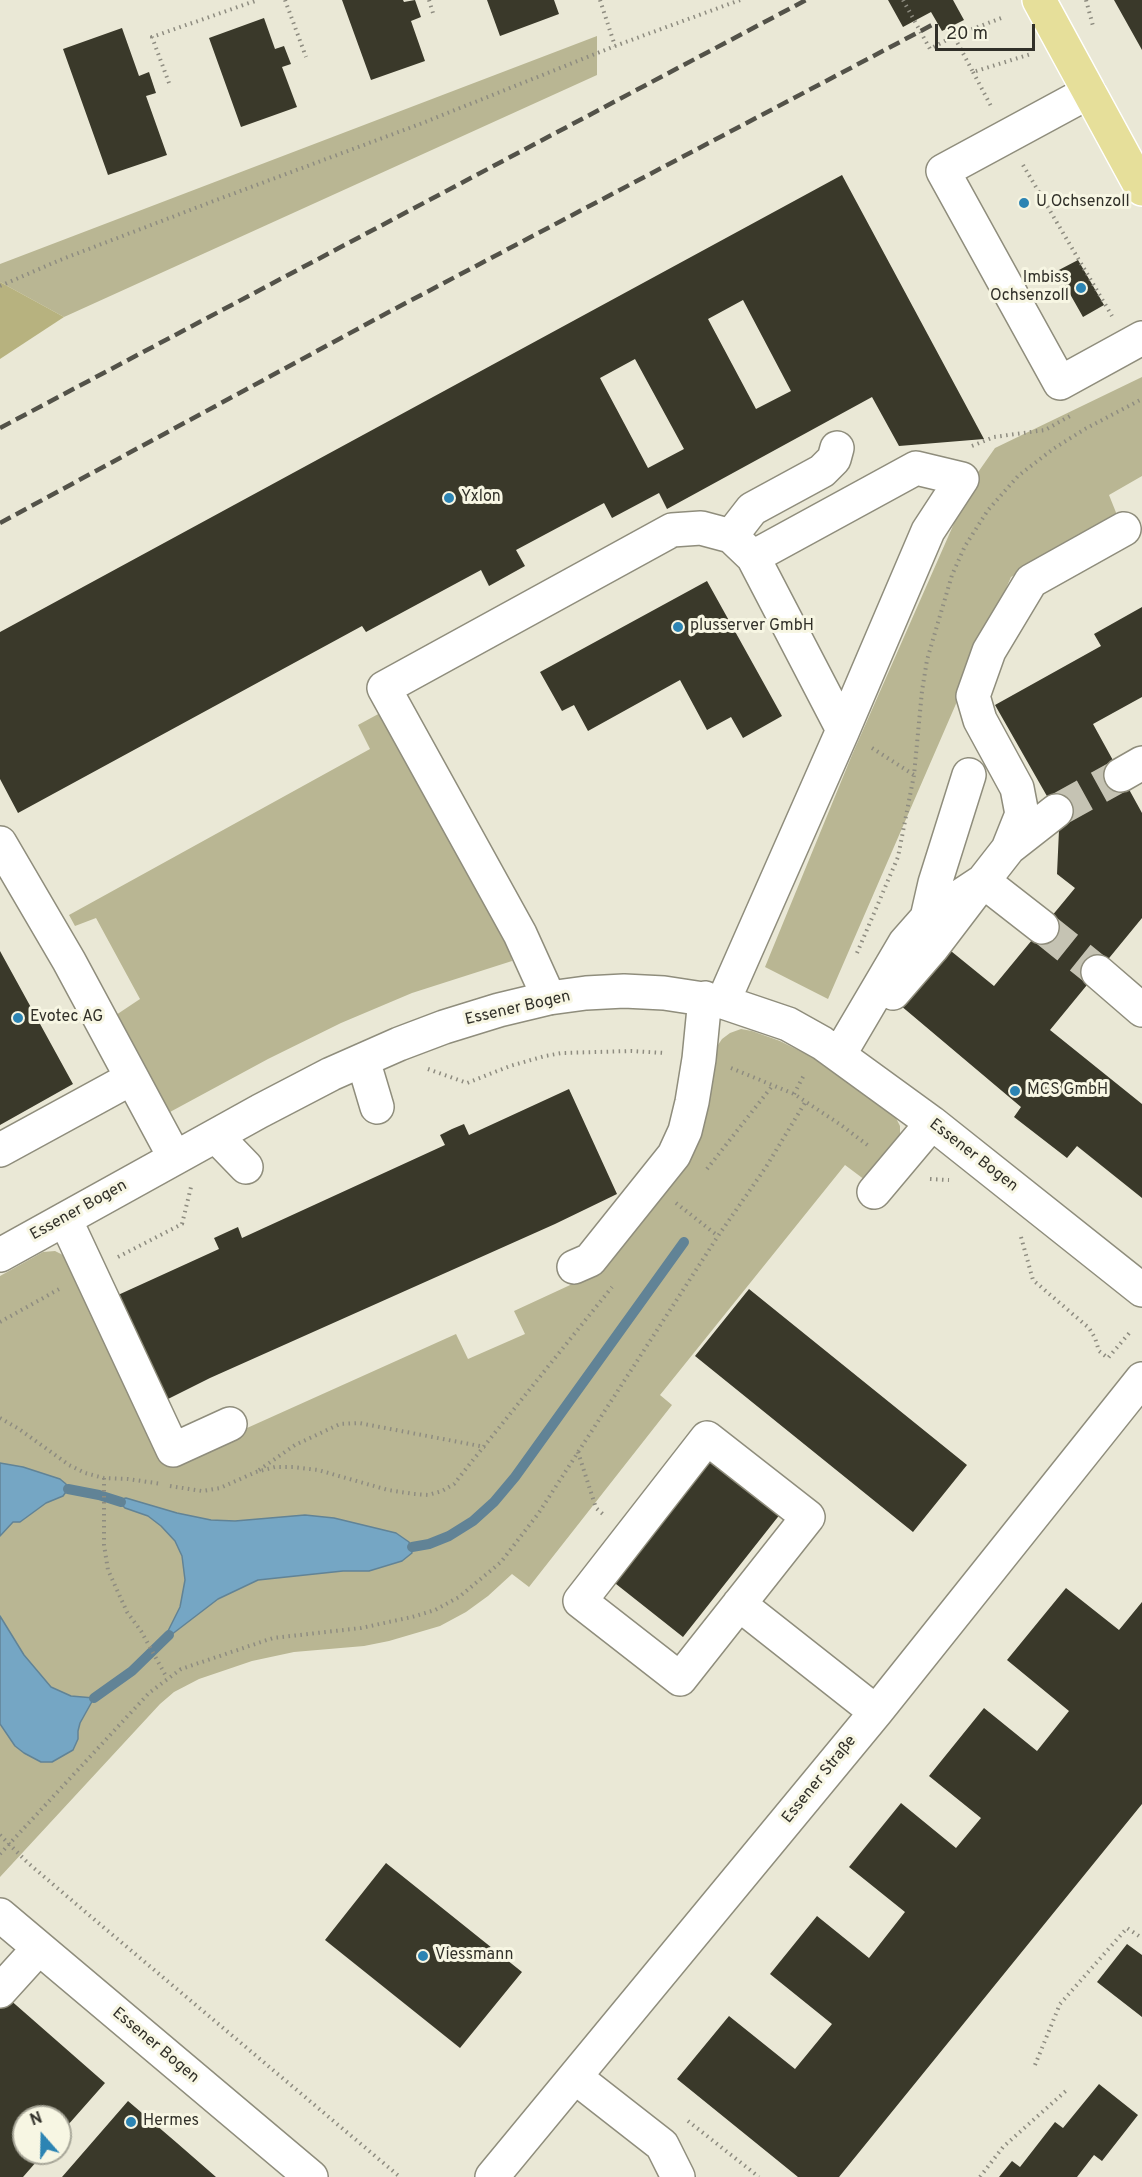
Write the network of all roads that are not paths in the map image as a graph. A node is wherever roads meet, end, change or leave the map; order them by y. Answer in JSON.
{"nodes":[{"id":1,"x":1039,"y":0,"type":"edge"},
{"id":2,"x":1089,"y":92,"type":"junction"},
{"id":3,"x":1142,"y":189,"type":"edge"},
{"id":4,"x":1135,"y":341,"type":"edge"},
{"id":5,"x":837,"y":448,"type":"dead end"},
{"id":6,"x":1124,"y":529,"type":"dead end"},
{"id":7,"x":742,"y":547,"type":"junction"},
{"id":8,"x":843,"y":730,"type":"junction"},
{"id":9,"x":969,"y":775,"type":"dead end"},
{"id":10,"x":1056,"y":812,"type":"tunnel mouth"},
{"id":11,"x":0,"y":843,"type":"edge"},
{"id":12,"x":1008,"y":849,"type":"junction"},
{"id":13,"x":983,"y":881,"type":"junction"},
{"id":14,"x":927,"y":918,"type":"junction"},
{"id":15,"x":1042,"y":927,"type":"tunnel mouth"},
{"id":16,"x":1098,"y":972,"type":"tunnel mouth"},
{"id":17,"x":549,"y":998,"type":"junction"},
{"id":18,"x":714,"y":1000,"type":"junction"},
{"id":19,"x":1142,"y":1010,"type":"edge"},
{"id":20,"x":839,"y":1055,"type":"junction"},
{"id":21,"x":363,"y":1060,"type":"junction"},
{"id":22,"x":132,"y":1077,"type":"junction"},
{"id":23,"x":377,"y":1107,"type":"dead end"},
{"id":24,"x":932,"y":1123,"type":"junction"},
{"id":25,"x":0,"y":1150,"type":"edge"},
{"id":26,"x":175,"y":1158,"type":"junction"},
{"id":27,"x":874,"y":1192,"type":"dead end"},
{"id":28,"x":65,"y":1219,"type":"junction"},
{"id":29,"x":0,"y":1255,"type":"edge"},
{"id":30,"x":574,"y":1267,"type":"dead end"},
{"id":31,"x":1142,"y":1290,"type":"edge"},
{"id":32,"x":1142,"y":1379,"type":"edge"},
{"id":33,"x":230,"y":1424,"type":"dead end"},
{"id":34,"x":739,"y":1604,"type":"junction"},
{"id":35,"x":876,"y":1712,"type":"junction"},
{"id":36,"x":0,"y":1915,"type":"edge"},
{"id":37,"x":39,"y":1948,"type":"junction"},
{"id":38,"x":0,"y":1991,"type":"edge"},
{"id":39,"x":575,"y":2077,"type":"junction"},
{"id":40,"x":311,"y":2177,"type":"edge"},
{"id":41,"x":492,"y":2177,"type":"edge"},
{"id":42,"x":678,"y":2177,"type":"edge"}],
"edges":[{"from":1,"to":2,"type":"main road"},
{"from":2,"to":3,"type":"main road"},
{"from":2,"to":4,"type":"street"},
{"from":5,"to":7,"type":"street"},
{"from":6,"to":12,"type":"street"},
{"from":7,"to":8,"type":"street"},
{"from":7,"to":8,"type":"street"},
{"from":7,"to":17,"type":"street"},
{"from":8,"to":18,"type":"street"},
{"from":9,"to":14,"type":"street"},
{"from":10,"to":12,"type":"street"},
{"from":11,"to":22,"type":"street"},
{"from":12,"to":13,"type":"street"},
{"from":13,"to":14,"type":"street"},
{"from":13,"to":15,"type":"street"},
{"from":13,"to":20,"type":"street"},
{"from":14,"to":20,"type":"street"},
{"from":16,"to":19,"type":"street"},
{"from":17,"to":18,"type":"street","name":"Essener Bogen"},
{"from":17,"to":21,"type":"street","name":"Essener Bogen"},
{"from":18,"to":20,"type":"street","name":"Essener Bogen"},
{"from":18,"to":30,"type":"street"},
{"from":20,"to":24,"type":"street","name":"Essener Bogen"},
{"from":21,"to":23,"type":"street"},
{"from":21,"to":26,"type":"street","name":"Essener Bogen"},
{"from":22,"to":25,"type":"street"},
{"from":22,"to":26,"type":"street"},
{"from":24,"to":27,"type":"street"},
{"from":24,"to":31,"type":"street","name":"Essener Bogen"},
{"from":26,"to":28,"type":"street","name":"Essener Bogen"},
{"from":28,"to":29,"type":"street","name":"Essener Bogen"},
{"from":28,"to":33,"type":"street"},
{"from":32,"to":35,"type":"street","name":"Essener Straße"},
{"from":34,"to":34,"type":"street"},
{"from":34,"to":35,"type":"street"},
{"from":35,"to":39,"type":"street","name":"Essener Straße"},
{"from":36,"to":37,"type":"street","name":"Essener Bogen"},
{"from":37,"to":38,"type":"street"},
{"from":37,"to":40,"type":"street","name":"Essener Bogen"},
{"from":39,"to":41,"type":"street","name":"Essener Straße"},
{"from":39,"to":42,"type":"street"}]}
